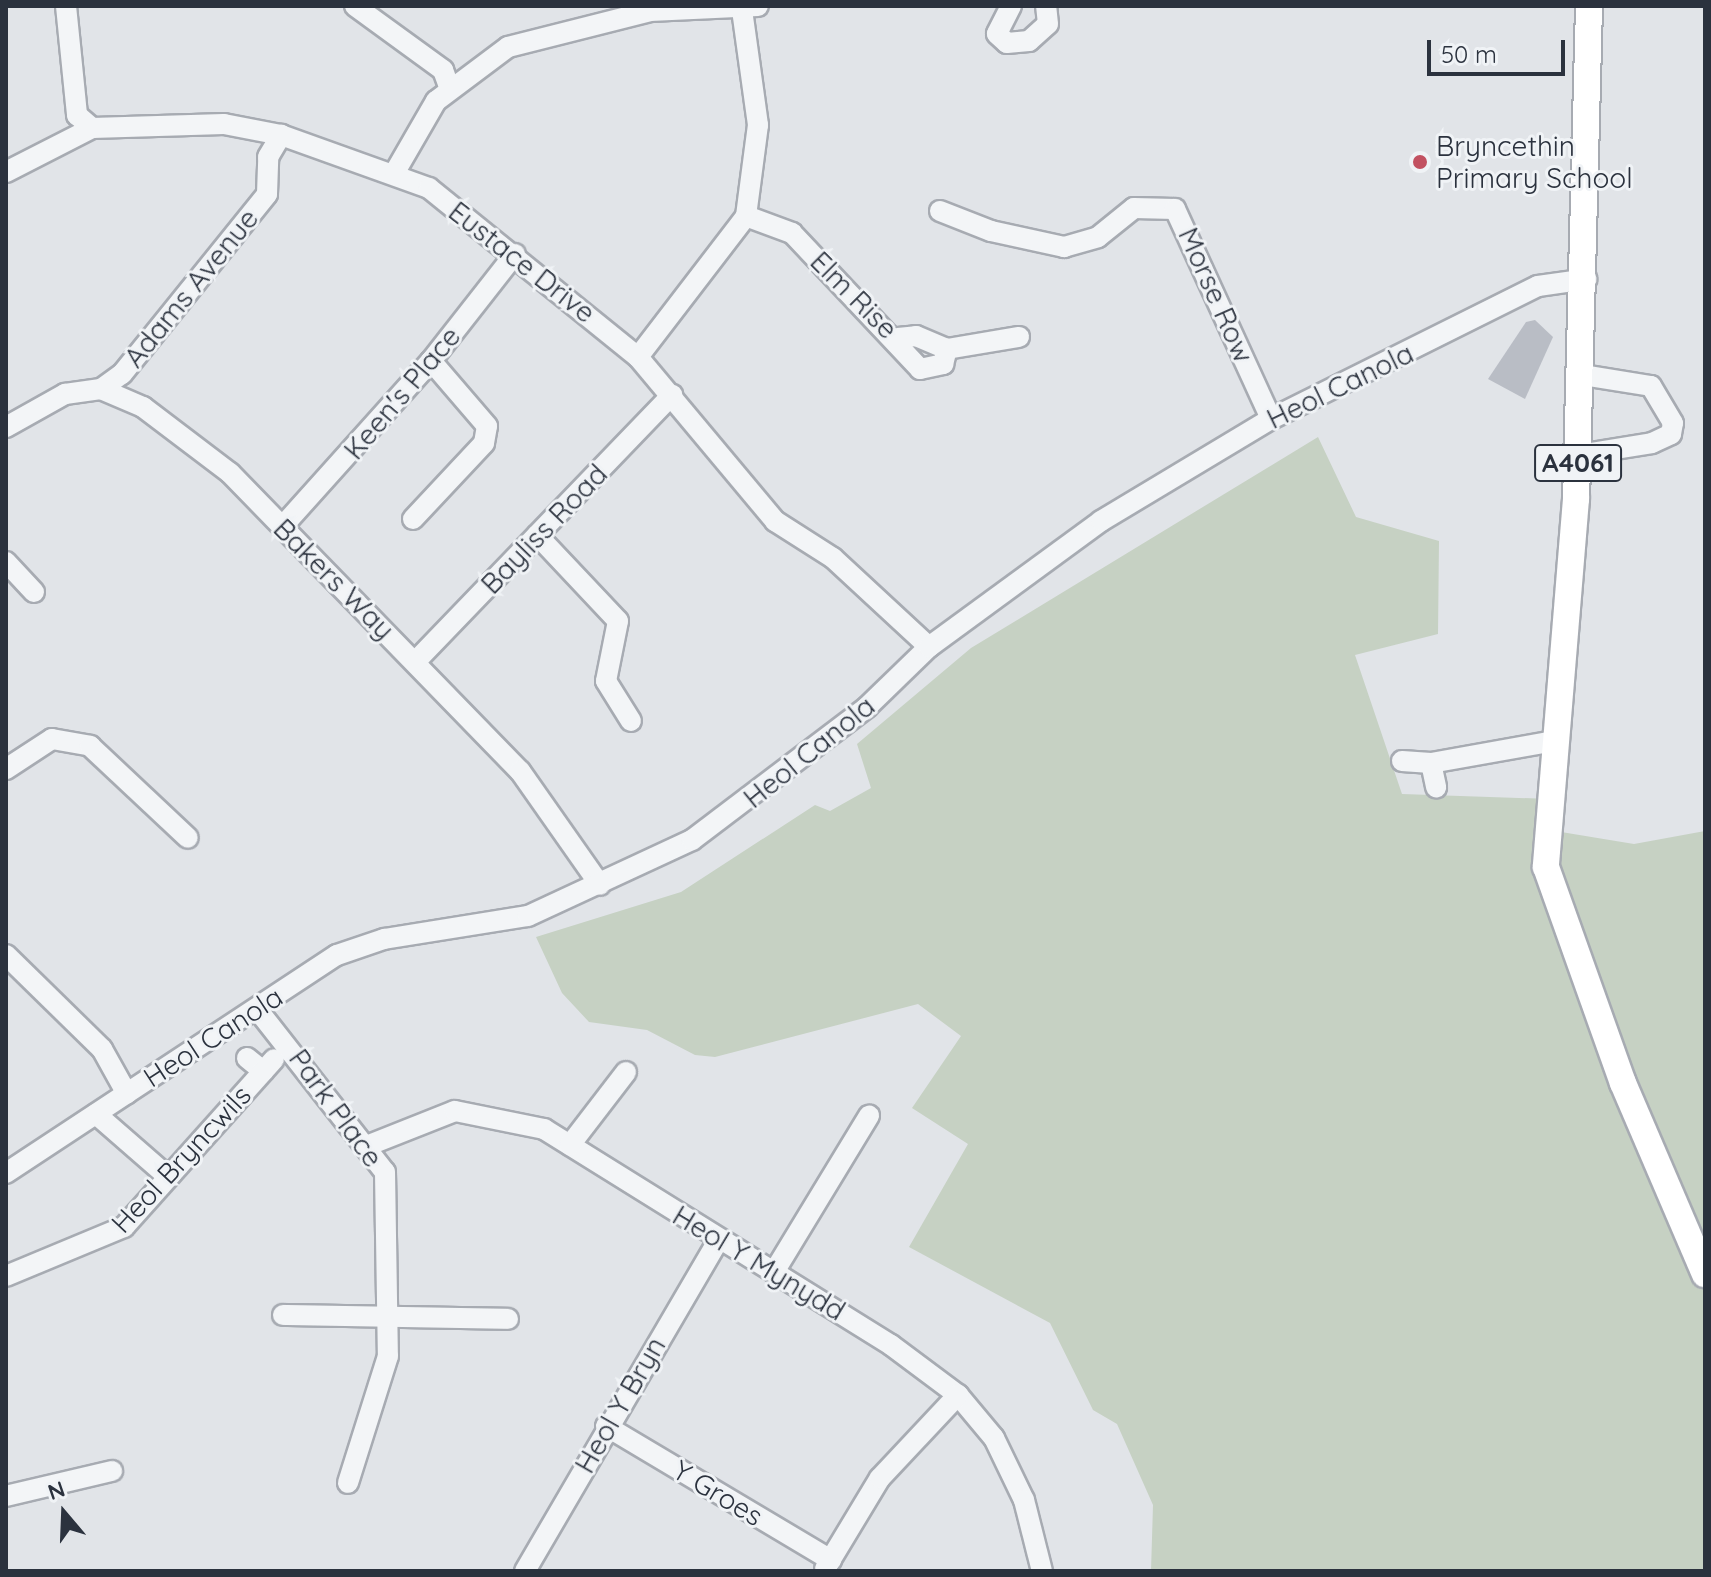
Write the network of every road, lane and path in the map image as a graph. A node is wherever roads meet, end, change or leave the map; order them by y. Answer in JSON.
{"nodes":[{"id":1,"x":66,"y":6,"type":"edge"},
{"id":2,"x":355,"y":6,"type":"edge"},
{"id":3,"x":1011,"y":6,"type":"edge"},
{"id":4,"x":1046,"y":6,"type":"edge"},
{"id":5,"x":1589,"y":6,"type":"edge"},
{"id":6,"x":750,"y":7,"type":"edge"},
{"id":7,"x":450,"y":89,"type":"junction"},
{"id":8,"x":92,"y":128,"type":"junction"},
{"id":9,"x":281,"y":135,"type":"junction"},
{"id":10,"x":6,"y":172,"type":"edge"},
{"id":11,"x":395,"y":172,"type":"junction"},
{"id":12,"x":940,"y":211,"type":"dead end"},
{"id":13,"x":746,"y":216,"type":"junction"},
{"id":14,"x":515,"y":254,"type":"junction"},
{"id":15,"x":1587,"y":279,"type":"junction"},
{"id":16,"x":1019,"y":337,"type":"dead end"},
{"id":17,"x":898,"y":338,"type":"junction"},
{"id":18,"x":947,"y":349,"type":"junction"},
{"id":19,"x":638,"y":357,"type":"junction"},
{"id":20,"x":431,"y":361,"type":"junction"},
{"id":21,"x":1582,"y":375,"type":"junction"},
{"id":22,"x":101,"y":389,"type":"junction"},
{"id":23,"x":672,"y":395,"type":"junction"},
{"id":24,"x":1271,"y":419,"type":"junction"},
{"id":25,"x":6,"y":427,"type":"edge"},
{"id":26,"x":1578,"y":455,"type":"junction"},
{"id":27,"x":413,"y":519,"type":"dead end"},
{"id":28,"x":282,"y":527,"type":"junction"},
{"id":29,"x":537,"y":535,"type":"junction"},
{"id":30,"x":6,"y":562,"type":"edge"},
{"id":31,"x":34,"y":592,"type":"dead end"},
{"id":32,"x":929,"y":647,"type":"junction"},
{"id":33,"x":415,"y":662,"type":"junction"},
{"id":34,"x":631,"y":721,"type":"dead end"},
{"id":35,"x":1555,"y":741,"type":"junction"},
{"id":36,"x":1402,"y":761,"type":"dead end"},
{"id":37,"x":1431,"y":763,"type":"junction"},
{"id":38,"x":6,"y":769,"type":"edge"},
{"id":39,"x":1436,"y":787,"type":"dead end"},
{"id":40,"x":188,"y":838,"type":"dead end"},
{"id":41,"x":600,"y":885,"type":"junction"},
{"id":42,"x":6,"y":955,"type":"edge"},
{"id":43,"x":257,"y":1009,"type":"junction"},
{"id":44,"x":261,"y":1063,"type":"dead end"},
{"id":45,"x":626,"y":1072,"type":"dead end"},
{"id":46,"x":127,"y":1094,"type":"junction"},
{"id":47,"x":96,"y":1114,"type":"junction"},
{"id":48,"x":869,"y":1116,"type":"dead end"},
{"id":49,"x":369,"y":1145,"type":"junction"},
{"id":50,"x":570,"y":1145,"type":"junction"},
{"id":51,"x":6,"y":1173,"type":"edge"},
{"id":52,"x":167,"y":1176,"type":"junction"},
{"id":53,"x":718,"y":1241,"type":"junction"},
{"id":54,"x":774,"y":1272,"type":"junction"},
{"id":55,"x":1705,"y":1274,"type":"edge"},
{"id":56,"x":6,"y":1276,"type":"edge"},
{"id":57,"x":283,"y":1315,"type":"dead end"},
{"id":58,"x":388,"y":1315,"type":"junction"},
{"id":59,"x":508,"y":1319,"type":"dead end"},
{"id":60,"x":958,"y":1395,"type":"junction"},
{"id":61,"x":606,"y":1426,"type":"junction"},
{"id":62,"x":112,"y":1471,"type":"dead end"},
{"id":63,"x":344,"y":1472,"type":"dead end"},
{"id":64,"x":6,"y":1496,"type":"edge"},
{"id":65,"x":828,"y":1566,"type":"edge"},
{"id":66,"x":525,"y":1571,"type":"edge"},
{"id":67,"x":1042,"y":1571,"type":"edge"}],
"edges":[{"from":1,"to":8,"type":"street"},
{"from":2,"to":7,"type":"street"},
{"from":3,"to":4,"type":"street"},
{"from":5,"to":15,"type":"main road","number":"A4061"},
{"from":6,"to":7,"type":"street"},
{"from":6,"to":13,"type":"street"},
{"from":7,"to":11,"type":"street"},
{"from":8,"to":9,"type":"street","name":"Eustace Drive"},
{"from":8,"to":10,"type":"street","name":"Eustace Drive"},
{"from":9,"to":11,"type":"street","name":"Eustace Drive"},
{"from":9,"to":22,"type":"street","name":"Adams Avenue"},
{"from":11,"to":14,"type":"street","name":"Eustace Drive"},
{"from":12,"to":24,"type":"street","name":"Morse Row"},
{"from":13,"to":17,"type":"street","name":"Elm Rise"},
{"from":13,"to":19,"type":"street"},
{"from":14,"to":19,"type":"street","name":"Eustace Drive"},
{"from":14,"to":20,"type":"street","name":"Keen's Place"},
{"from":15,"to":21,"type":"main road","number":"A4061"},
{"from":15,"to":24,"type":"street","name":"Heol Canola"},
{"from":16,"to":18,"type":"street"},
{"from":17,"to":18,"type":"street"},
{"from":17,"to":18,"type":"street","name":"Elm Rise"},
{"from":19,"to":23,"type":"street","name":"Eustace Drive"},
{"from":20,"to":27,"type":"street"},
{"from":20,"to":28,"type":"street","name":"Keen's Place"},
{"from":21,"to":26,"type":"main road","number":"A4061"},
{"from":21,"to":26,"type":"street"},
{"from":22,"to":25,"type":"street"},
{"from":22,"to":28,"type":"street","name":"Bakers Way"},
{"from":23,"to":29,"type":"street","name":"Bayliss Road"},
{"from":23,"to":32,"type":"street","name":"Eustace Drive"},
{"from":24,"to":32,"type":"street","name":"Heol Canola"},
{"from":26,"to":35,"type":"main road","number":"A4061"},
{"from":28,"to":33,"type":"street","name":"Bakers Way"},
{"from":29,"to":33,"type":"street","name":"Bayliss Road"},
{"from":29,"to":34,"type":"street"},
{"from":30,"to":31,"type":"street"},
{"from":32,"to":41,"type":"street","name":"Heol Canola"},
{"from":33,"to":41,"type":"street","name":"Bakers Way"},
{"from":35,"to":37,"type":"street"},
{"from":35,"to":55,"type":"main road","number":"A4061"},
{"from":36,"to":37,"type":"street"},
{"from":37,"to":39,"type":"street"},
{"from":38,"to":40,"type":"street"},
{"from":41,"to":43,"type":"street","name":"Heol Canola"},
{"from":42,"to":46,"type":"street"},
{"from":43,"to":46,"type":"street","name":"Heol Canola"},
{"from":43,"to":49,"type":"street","name":"Park Place"},
{"from":44,"to":52,"type":"street","name":"Heol Bryncwils"},
{"from":45,"to":50,"type":"street"},
{"from":46,"to":47,"type":"street","name":"Heol Canola"},
{"from":47,"to":51,"type":"street","name":"Heol Canola"},
{"from":47,"to":52,"type":"street"},
{"from":48,"to":54,"type":"street"},
{"from":49,"to":50,"type":"street","name":"Heol Y Mynydd"},
{"from":49,"to":58,"type":"street","name":"Park Place"},
{"from":50,"to":53,"type":"street","name":"Heol Y Mynydd"},
{"from":52,"to":56,"type":"street","name":"Heol Bryncwils"},
{"from":53,"to":54,"type":"street","name":"Heol Y Mynydd"},
{"from":53,"to":61,"type":"street","name":"Heol Y Bryn"},
{"from":54,"to":60,"type":"street","name":"Heol Y Mynydd"},
{"from":57,"to":58,"type":"street"},
{"from":58,"to":59,"type":"street"},
{"from":58,"to":63,"type":"street","name":"Park Place"},
{"from":60,"to":65,"type":"street"},
{"from":60,"to":67,"type":"street","name":"Heol Y Mynydd"},
{"from":61,"to":65,"type":"street","name":"Y Groes"},
{"from":61,"to":66,"type":"street","name":"Heol Y Bryn"},
{"from":62,"to":64,"type":"street"}]}
